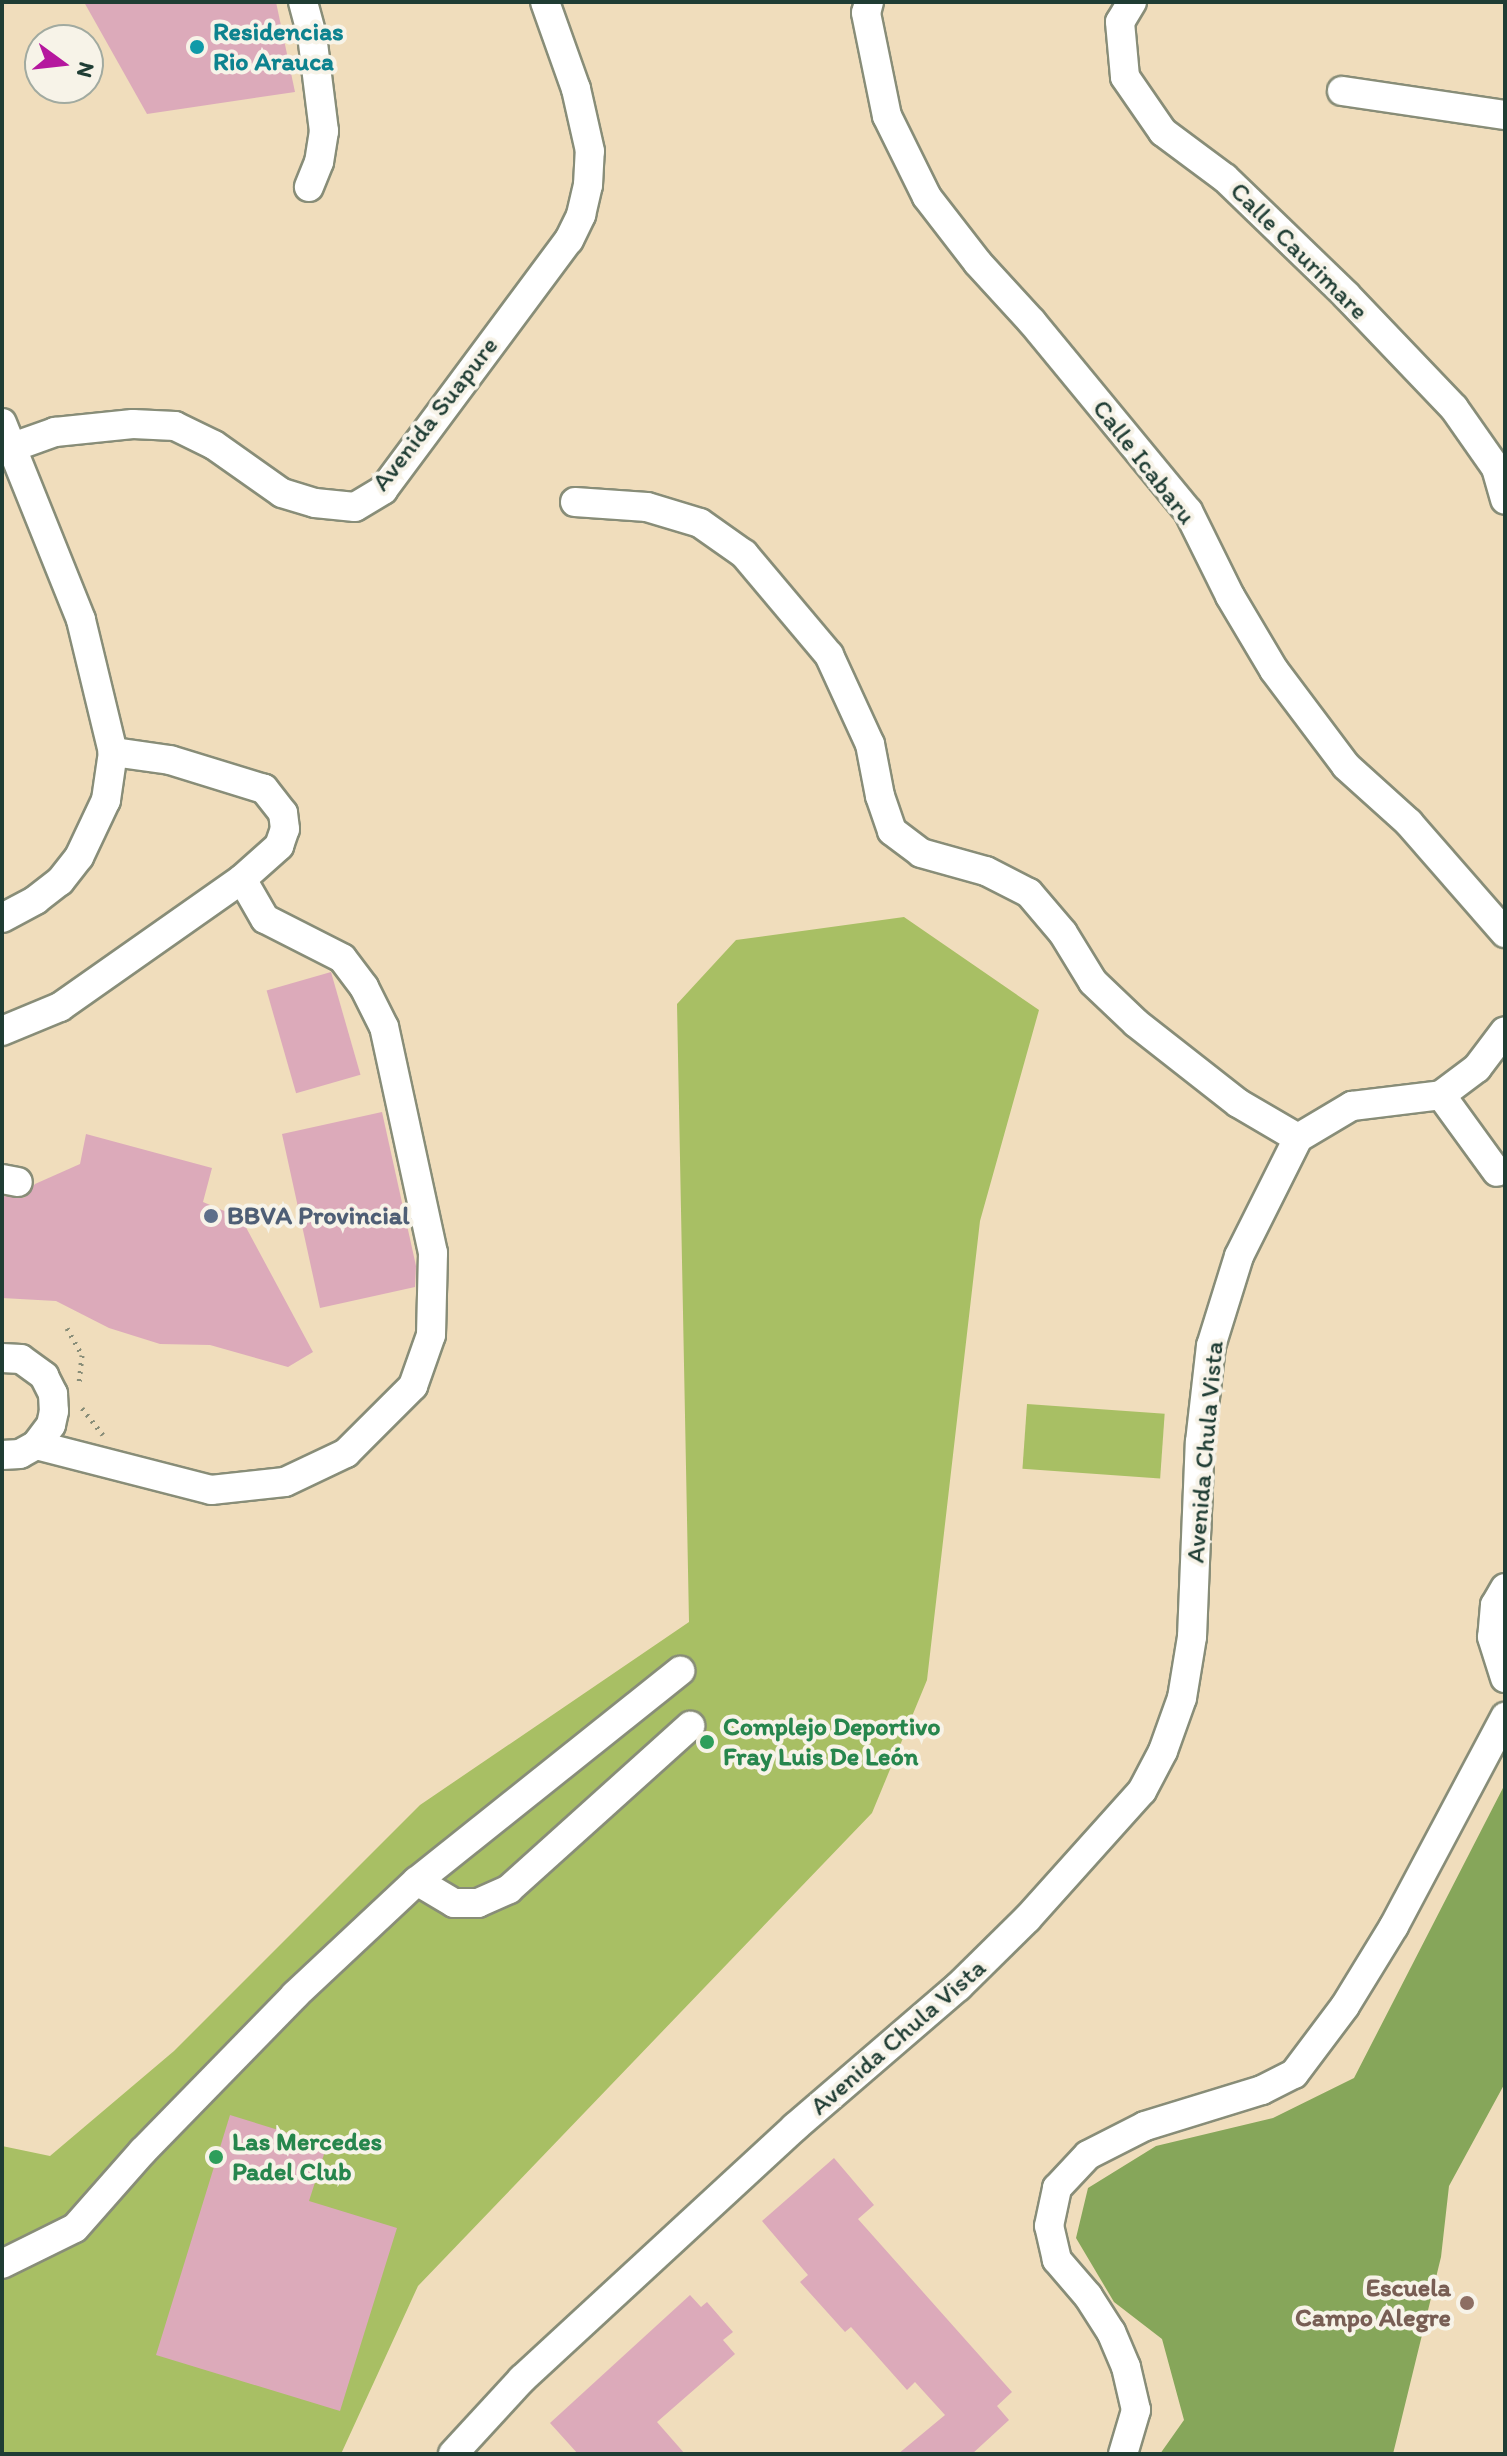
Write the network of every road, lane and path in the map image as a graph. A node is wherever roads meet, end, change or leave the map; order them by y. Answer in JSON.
{"nodes":[{"id":1,"x":303,"y":2,"type":"edge"},
{"id":2,"x":545,"y":2,"type":"edge"},
{"id":3,"x":869,"y":2,"type":"edge"},
{"id":4,"x":1132,"y":2,"type":"edge"},
{"id":5,"x":1342,"y":91,"type":"dead end"},
{"id":6,"x":1505,"y":115,"type":"edge"},
{"id":7,"x":309,"y":187,"type":"dead end"},
{"id":8,"x":8,"y":435,"type":"edge"},
{"id":9,"x":1505,"y":500,"type":"edge"},
{"id":10,"x":575,"y":502,"type":"dead end"},
{"id":11,"x":113,"y":752,"type":"junction"},
{"id":12,"x":242,"y":879,"type":"junction"},
{"id":13,"x":2,"y":918,"type":"edge"},
{"id":14,"x":1505,"y":933,"type":"edge"},
{"id":15,"x":2,"y":1031,"type":"edge"},
{"id":16,"x":1505,"y":1031,"type":"edge"},
{"id":17,"x":1441,"y":1095,"type":"junction"},
{"id":18,"x":1298,"y":1138,"type":"junction"},
{"id":19,"x":1497,"y":1172,"type":"dead end"},
{"id":20,"x":67,"y":1328,"type":"dead end"},
{"id":21,"x":2,"y":1358,"type":"edge"},
{"id":22,"x":79,"y":1386,"type":"dead end"},
{"id":23,"x":77,"y":1402,"type":"dead end"},
{"id":24,"x":36,"y":1445,"type":"junction"},
{"id":25,"x":2,"y":1455,"type":"edge"},
{"id":26,"x":130,"y":1470,"type":"junction"},
{"id":27,"x":1505,"y":1588,"type":"edge"},
{"id":28,"x":680,"y":1671,"type":"dead end"},
{"id":29,"x":1505,"y":1678,"type":"edge"},
{"id":30,"x":1505,"y":1717,"type":"edge"},
{"id":31,"x":690,"y":1726,"type":"dead end"},
{"id":32,"x":417,"y":1881,"type":"junction"},
{"id":33,"x":2,"y":2264,"type":"edge"},
{"id":34,"x":453,"y":2454,"type":"edge"},
{"id":35,"x":1123,"y":2454,"type":"edge"}],
"edges":[{"from":1,"to":7,"type":"street"},
{"from":2,"to":8,"type":"street","name":"Avenida Suapure"},
{"from":3,"to":14,"type":"street","name":"Calle Icabaru"},
{"from":4,"to":9,"type":"street","name":"Calle Caurimare"},
{"from":5,"to":6,"type":"street"},
{"from":8,"to":11,"type":"street"},
{"from":10,"to":18,"type":"street"},
{"from":11,"to":12,"type":"street"},
{"from":11,"to":13,"type":"street"},
{"from":12,"to":15,"type":"street"},
{"from":12,"to":26,"type":"street"},
{"from":16,"to":17,"type":"street"},
{"from":17,"to":18,"type":"street"},
{"from":17,"to":19,"type":"street"},
{"from":18,"to":34,"type":"street","name":"Avenida Chula Vista"},
{"from":20,"to":22,"type":"path"},
{"from":21,"to":24,"type":"street"},
{"from":23,"to":26,"type":"path"},
{"from":24,"to":25,"type":"street"},
{"from":24,"to":26,"type":"street"},
{"from":27,"to":29,"type":"street"},
{"from":28,"to":32,"type":"street"},
{"from":30,"to":35,"type":"street"},
{"from":31,"to":32,"type":"street"},
{"from":32,"to":33,"type":"street"}]}
